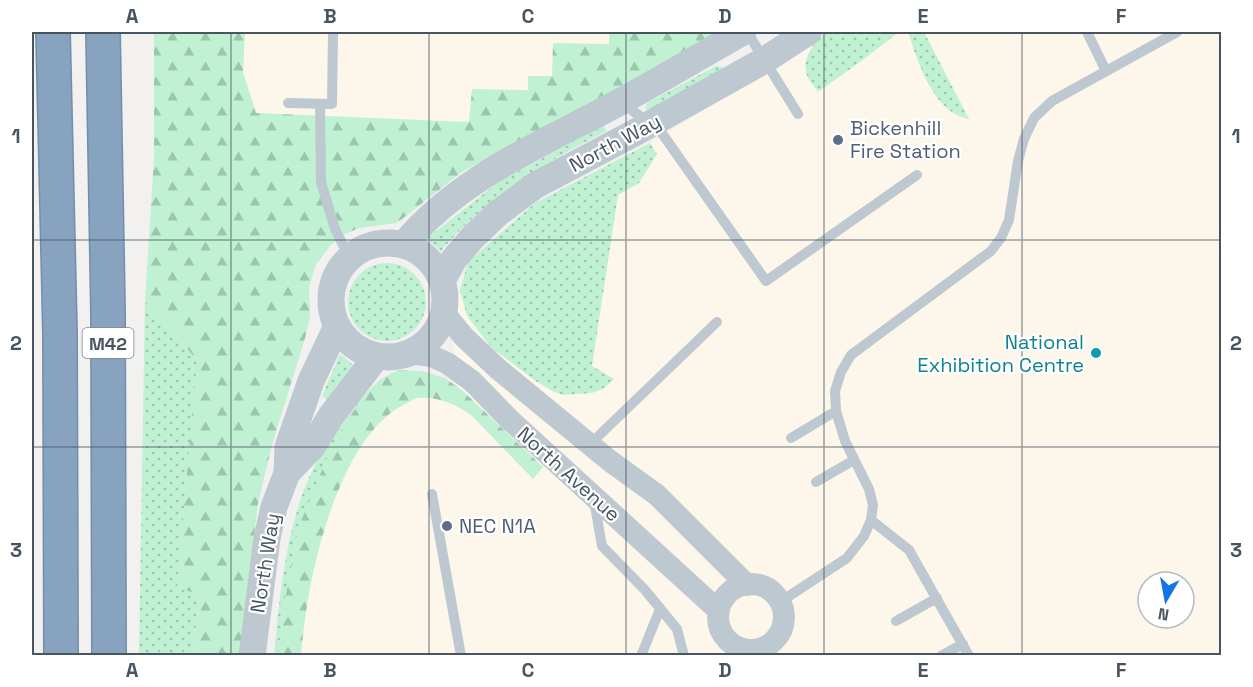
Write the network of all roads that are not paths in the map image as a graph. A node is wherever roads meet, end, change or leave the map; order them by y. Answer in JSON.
{"nodes":[{"id":1,"x":53,"y":32,"type":"edge"},
{"id":2,"x":103,"y":32,"type":"edge"},
{"id":3,"x":333,"y":32,"type":"edge"},
{"id":4,"x":745,"y":32,"type":"edge"},
{"id":5,"x":808,"y":32,"type":"edge"},
{"id":6,"x":1087,"y":32,"type":"edge"},
{"id":7,"x":1177,"y":32,"type":"edge"},
{"id":8,"x":765,"y":60,"type":"junction"},
{"id":9,"x":1106,"y":71,"type":"junction"},
{"id":10,"x":621,"y":101,"type":"junction"},
{"id":11,"x":288,"y":103,"type":"dead end"},
{"id":12,"x":320,"y":104,"type":"junction"},
{"id":13,"x":798,"y":114,"type":"dead end"},
{"id":14,"x":650,"y":124,"type":"junction"},
{"id":15,"x":917,"y":176,"type":"dead end"},
{"id":16,"x":404,"y":244,"type":"junction"},
{"id":17,"x":350,"y":257,"type":"junction"},
{"id":18,"x":443,"y":279,"type":"junction"},
{"id":19,"x":445,"y":314,"type":"junction"},
{"id":20,"x":717,"y":322,"type":"dead end"},
{"id":21,"x":337,"y":326,"type":"junction"},
{"id":22,"x":410,"y":353,"type":"junction"},
{"id":23,"x":377,"y":356,"type":"junction"},
{"id":24,"x":837,"y":411,"type":"junction"},
{"id":25,"x":791,"y":438,"type":"dead end"},
{"id":26,"x":589,"y":445,"type":"junction"},
{"id":27,"x":854,"y":460,"type":"junction"},
{"id":28,"x":287,"y":473,"type":"junction"},
{"id":29,"x":816,"y":482,"type":"dead end"},
{"id":30,"x":432,"y":494,"type":"dead end"},
{"id":31,"x":593,"y":496,"type":"junction"},
{"id":32,"x":872,"y":520,"type":"junction"},
{"id":33,"x":747,"y":585,"type":"junction"},
{"id":34,"x":937,"y":598,"type":"junction"},
{"id":35,"x":780,"y":602,"type":"junction"},
{"id":36,"x":660,"y":609,"type":"junction"},
{"id":37,"x":719,"y":611,"type":"junction"},
{"id":38,"x":896,"y":621,"type":"dead end"},
{"id":39,"x":963,"y":644,"type":"junction"},
{"id":40,"x":779,"y":648,"type":"edge"},
{"id":41,"x":727,"y":649,"type":"edge"},
{"id":42,"x":61,"y":656,"type":"edge"},
{"id":43,"x":109,"y":656,"type":"edge"},
{"id":44,"x":252,"y":656,"type":"edge"},
{"id":45,"x":461,"y":656,"type":"edge"},
{"id":46,"x":641,"y":656,"type":"edge"},
{"id":47,"x":684,"y":656,"type":"edge"},
{"id":48,"x":941,"y":656,"type":"edge"},
{"id":49,"x":969,"y":656,"type":"edge"}],
"edges":[{"from":1,"to":42,"type":"highway","number":"M42"},
{"from":2,"to":43,"type":"highway","number":"M42"},
{"from":3,"to":12,"type":"lane"},
{"from":4,"to":8,"type":"lane"},
{"from":4,"to":10,"type":"street","name":"North Way"},
{"from":5,"to":8,"type":"street","name":"North Way"},
{"from":6,"to":9,"type":"lane"},
{"from":7,"to":9,"type":"lane"},
{"from":8,"to":13,"type":"lane"},
{"from":8,"to":14,"type":"street","name":"North Way"},
{"from":9,"to":24,"type":"lane"},
{"from":10,"to":14,"type":"lane"},
{"from":10,"to":16,"type":"street","name":"North Way"},
{"from":11,"to":12,"type":"lane"},
{"from":12,"to":17,"type":"lane"},
{"from":14,"to":15,"type":"lane"},
{"from":14,"to":18,"type":"street","name":"North Way"},
{"from":16,"to":17,"type":"street"},
{"from":16,"to":18,"type":"street"},
{"from":17,"to":21,"type":"street"},
{"from":18,"to":19,"type":"street"},
{"from":19,"to":22,"type":"street"},
{"from":19,"to":26,"type":"street","name":"North Avenue"},
{"from":20,"to":26,"type":"lane"},
{"from":21,"to":23,"type":"street"},
{"from":21,"to":28,"type":"street","name":"North Way"},
{"from":22,"to":23,"type":"street"},
{"from":22,"to":31,"type":"street","name":"North Avenue"},
{"from":23,"to":28,"type":"street","name":"North Way"},
{"from":24,"to":25,"type":"lane"},
{"from":24,"to":27,"type":"lane"},
{"from":26,"to":33,"type":"street","name":"North Avenue"},
{"from":27,"to":29,"type":"lane"},
{"from":27,"to":32,"type":"lane"},
{"from":28,"to":44,"type":"street","name":"North Way"},
{"from":30,"to":45,"type":"lane"},
{"from":31,"to":36,"type":"lane"},
{"from":31,"to":37,"type":"street","name":"North Avenue"},
{"from":32,"to":34,"type":"lane"},
{"from":32,"to":35,"type":"lane"},
{"from":33,"to":35,"type":"street"},
{"from":33,"to":37,"type":"street"},
{"from":34,"to":38,"type":"lane"},
{"from":34,"to":39,"type":"lane"},
{"from":35,"to":40,"type":"street"},
{"from":36,"to":46,"type":"lane"},
{"from":36,"to":47,"type":"lane"},
{"from":37,"to":41,"type":"street"},
{"from":39,"to":48,"type":"lane"},
{"from":39,"to":49,"type":"lane"},
{"from":40,"to":41,"type":"street"}]}
